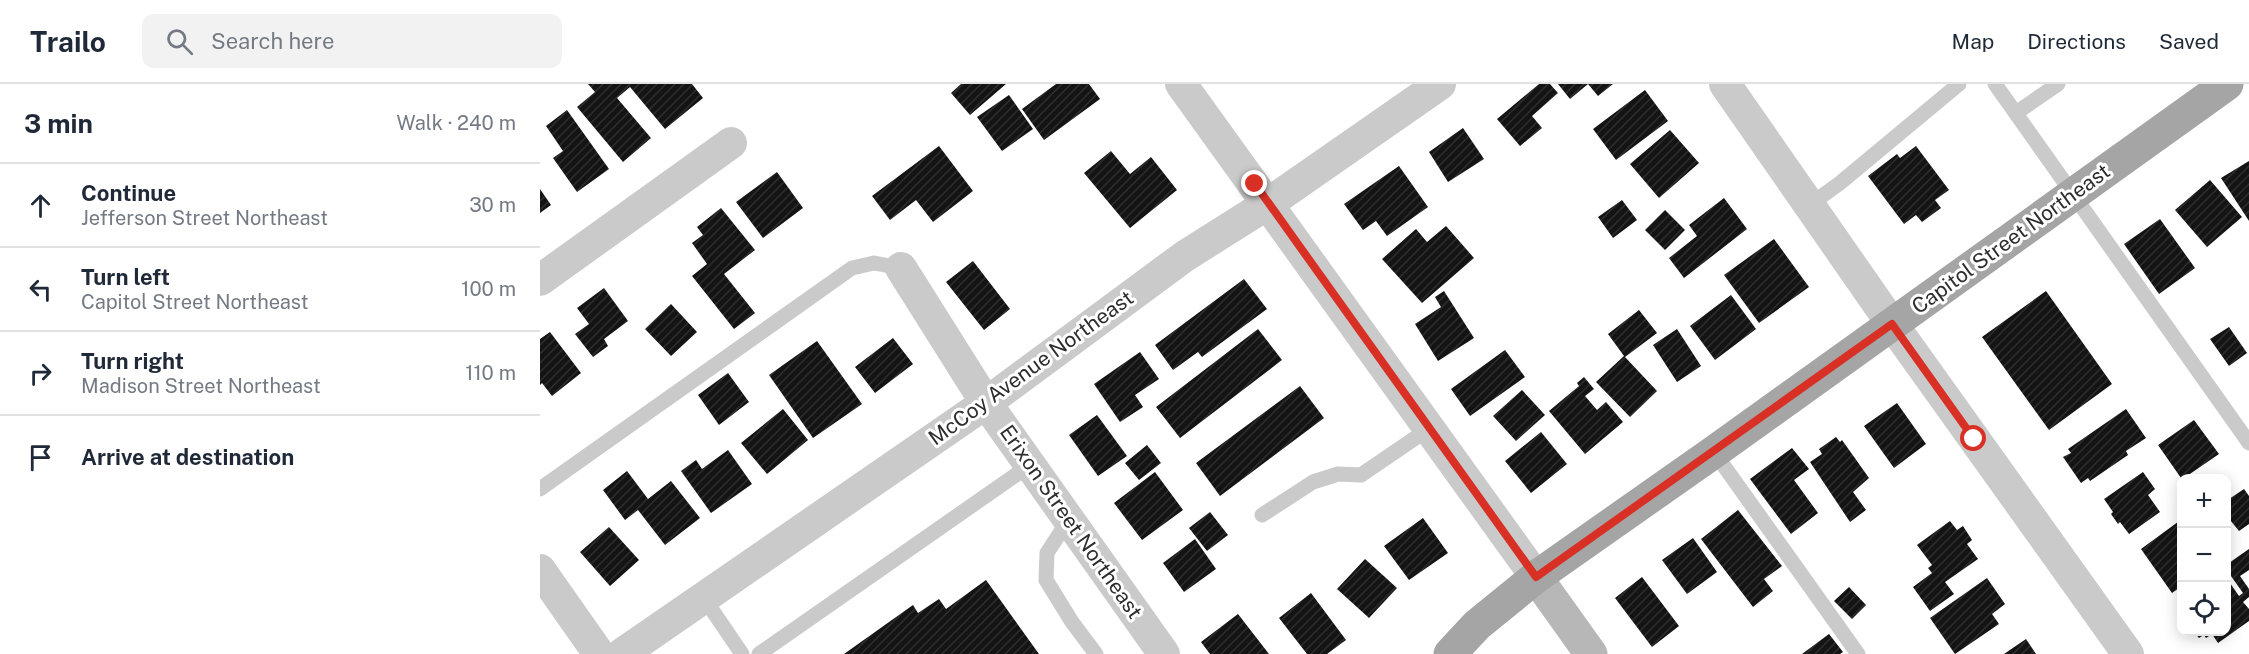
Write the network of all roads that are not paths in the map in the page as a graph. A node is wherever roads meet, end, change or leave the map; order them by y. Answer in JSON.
{"nodes":[{"id":1,"x":1181,"y":84,"type":"edge"},
{"id":2,"x":1440,"y":84,"type":"edge"},
{"id":3,"x":1725,"y":84,"type":"edge"},
{"id":4,"x":1959,"y":84,"type":"edge"},
{"id":5,"x":1995,"y":84,"type":"edge"},
{"id":6,"x":2058,"y":84,"type":"edge"},
{"id":7,"x":2228,"y":84,"type":"edge"},
{"id":8,"x":2016,"y":113,"type":"junction"},
{"id":9,"x":732,"y":143,"type":"dead end"},
{"id":10,"x":2074,"y":194,"type":"junction"},
{"id":11,"x":1269,"y":203,"type":"junction"},
{"id":12,"x":1811,"y":204,"type":"junction"},
{"id":13,"x":901,"y":268,"type":"joint"},
{"id":14,"x":540,"y":280,"type":"edge"},
{"id":15,"x":1892,"y":324,"type":"junction"},
{"id":16,"x":986,"y":403,"type":"junction"},
{"id":17,"x":1430,"y":428,"type":"junction"},
{"id":18,"x":2249,"y":443,"type":"edge"},
{"id":19,"x":1714,"y":452,"type":"junction"},
{"id":20,"x":1030,"y":465,"type":"junction"},
{"id":21,"x":540,"y":489,"type":"edge"},
{"id":22,"x":1262,"y":515,"type":"dead end"},
{"id":23,"x":1068,"y":519,"type":"junction"},
{"id":24,"x":540,"y":570,"type":"edge"},
{"id":25,"x":1536,"y":577,"type":"junction"},
{"id":26,"x":704,"y":598,"type":"junction"},
{"id":27,"x":599,"y":654,"type":"edge"},
{"id":28,"x":622,"y":654,"type":"edge"},
{"id":29,"x":742,"y":654,"type":"edge"},
{"id":30,"x":759,"y":654,"type":"edge"},
{"id":31,"x":1096,"y":654,"type":"edge"},
{"id":32,"x":1164,"y":654,"type":"edge"},
{"id":33,"x":1450,"y":654,"type":"edge"},
{"id":34,"x":1591,"y":654,"type":"edge"},
{"id":35,"x":1858,"y":654,"type":"edge"},
{"id":36,"x":2128,"y":654,"type":"edge"}],
"edges":[{"from":1,"to":11,"type":"street"},
{"from":2,"to":11,"type":"street","name":"McCoy Avenue Northeast"},
{"from":3,"to":12,"type":"street"},
{"from":4,"to":12,"type":"lane"},
{"from":5,"to":8,"type":"lane"},
{"from":6,"to":8,"type":"lane"},
{"from":7,"to":10,"type":"main road","name":"Capitol Street Northeast"},
{"from":8,"to":10,"type":"lane"},
{"from":9,"to":14,"type":"street"},
{"from":10,"to":15,"type":"main road","name":"Capitol Street Northeast"},
{"from":10,"to":18,"type":"lane"},
{"from":11,"to":16,"type":"street","name":"McCoy Avenue Northeast"},
{"from":11,"to":17,"type":"street"},
{"from":12,"to":15,"type":"street"},
{"from":13,"to":16,"type":"street","name":"Erixon Street Northeast"},
{"from":13,"to":21,"type":"lane"},
{"from":15,"to":19,"type":"main road","name":"Capitol Street Northeast"},
{"from":15,"to":36,"type":"street"},
{"from":16,"to":20,"type":"street","name":"Erixon Street Northeast"},
{"from":16,"to":26,"type":"street","name":"McCoy Avenue Northeast"},
{"from":17,"to":22,"type":"lane"},
{"from":17,"to":25,"type":"street"},
{"from":19,"to":25,"type":"main road","name":"Capitol Street Northeast"},
{"from":19,"to":35,"type":"lane"},
{"from":20,"to":23,"type":"street","name":"Erixon Street Northeast"},
{"from":20,"to":30,"type":"lane"},
{"from":23,"to":31,"type":"lane"},
{"from":23,"to":32,"type":"street","name":"Erixon Street Northeast"},
{"from":24,"to":27,"type":"street"},
{"from":25,"to":33,"type":"main road","name":"Capitol Street Northeast"},
{"from":25,"to":34,"type":"street"},
{"from":26,"to":28,"type":"street","name":"McCoy Avenue Northeast"},
{"from":26,"to":29,"type":"lane"}]}
